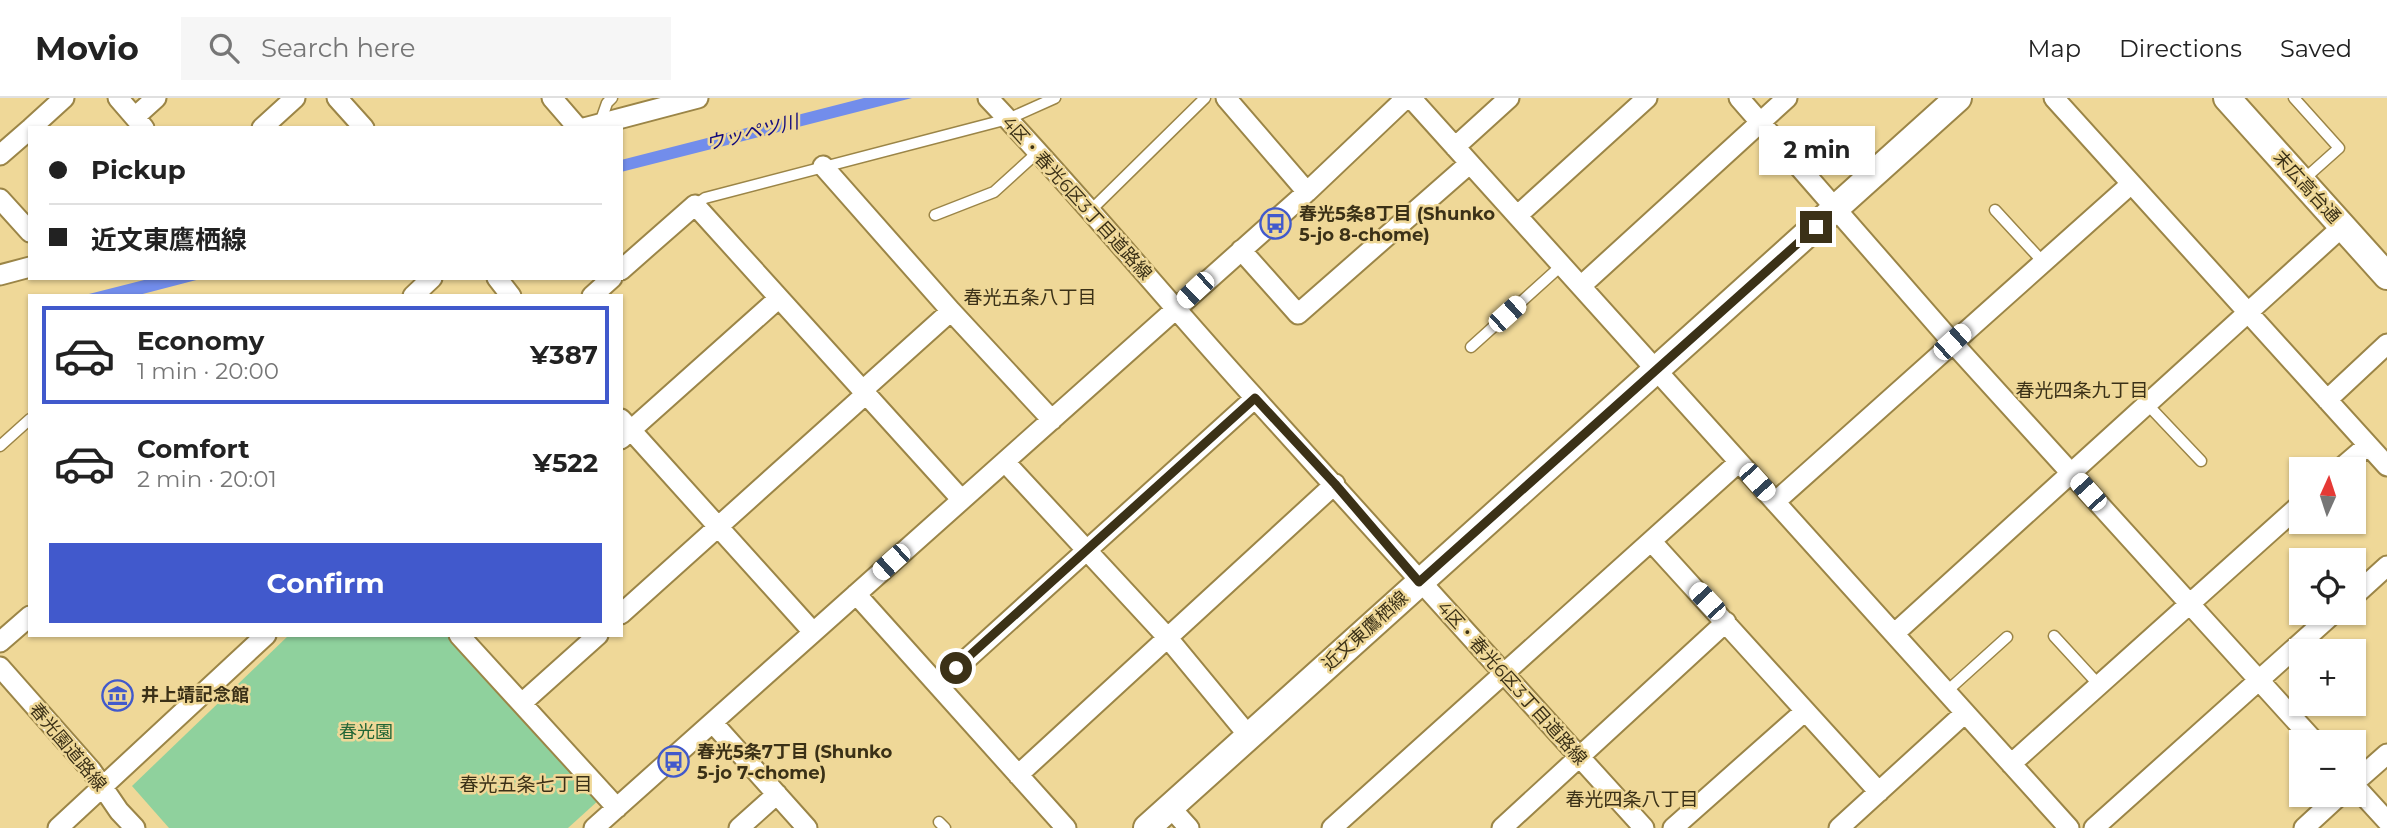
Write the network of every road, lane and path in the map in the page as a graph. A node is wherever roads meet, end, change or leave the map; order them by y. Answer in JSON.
{"nodes":[{"id":1,"x":64,"y":98,"type":"edge"},
{"id":2,"x":118,"y":98,"type":"edge"},
{"id":3,"x":156,"y":98,"type":"edge"},
{"id":4,"x":295,"y":98,"type":"edge"},
{"id":5,"x":337,"y":98,"type":"edge"},
{"id":6,"x":552,"y":98,"type":"edge"},
{"id":7,"x":612,"y":98,"type":"edge"},
{"id":8,"x":698,"y":98,"type":"edge"},
{"id":9,"x":1055,"y":98,"type":"edge"},
{"id":10,"x":1205,"y":98,"type":"edge"},
{"id":11,"x":1226,"y":98,"type":"edge"},
{"id":12,"x":1409,"y":98,"type":"edge"},
{"id":13,"x":1508,"y":98,"type":"edge"},
{"id":14,"x":1647,"y":98,"type":"edge"},
{"id":15,"x":1739,"y":98,"type":"edge"},
{"id":16,"x":1787,"y":98,"type":"edge"},
{"id":17,"x":1958,"y":98,"type":"edge"},
{"id":18,"x":2054,"y":98,"type":"edge"},
{"id":19,"x":2227,"y":98,"type":"edge"},
{"id":20,"x":2294,"y":98,"type":"edge"},
{"id":21,"x":999,"y":110,"type":"edge"},
{"id":22,"x":1760,"y":121,"type":"junction"},
{"id":23,"x":139,"y":122,"type":"edge"},
{"id":24,"x":32,"y":126,"type":"edge"},
{"id":25,"x":264,"y":126,"type":"edge"},
{"id":26,"x":361,"y":126,"type":"edge"},
{"id":27,"x":576,"y":126,"type":"edge"},
{"id":28,"x":592,"y":126,"type":"edge"},
{"id":29,"x":28,"y":130,"type":"edge"},
{"id":30,"x":1455,"y":147,"type":"junction"},
{"id":31,"x":1038,"y":152,"type":"junction"},
{"id":32,"x":0,"y":155,"type":"edge"},
{"id":33,"x":1469,"y":163,"type":"junction"},
{"id":34,"x":824,"y":166,"type":"junction"},
{"id":35,"x":2301,"y":181,"type":"junction"},
{"id":36,"x":2131,"y":184,"type":"junction"},
{"id":37,"x":1307,"y":192,"type":"junction"},
{"id":38,"x":0,"y":200,"type":"edge"},
{"id":39,"x":695,"y":205,"type":"junction"},
{"id":40,"x":1836,"y":209,"type":"junction"},
{"id":41,"x":1995,"y":210,"type":"dead end"},
{"id":42,"x":1089,"y":211,"type":"junction"},
{"id":43,"x":935,"y":215,"type":"dead end"},
{"id":44,"x":1518,"y":215,"type":"junction"},
{"id":45,"x":2343,"y":227,"type":"junction"},
{"id":46,"x":28,"y":230,"type":"edge"},
{"id":47,"x":1241,"y":250,"type":"junction"},
{"id":48,"x":2043,"y":262,"type":"junction"},
{"id":49,"x":1562,"y":265,"type":"junction"},
{"id":50,"x":28,"y":268,"type":"edge"},
{"id":51,"x":623,"y":268,"type":"edge"},
{"id":52,"x":0,"y":275,"type":"edge"},
{"id":53,"x":2387,"y":276,"type":"edge"},
{"id":54,"x":430,"y":280,"type":"edge"},
{"id":55,"x":499,"y":280,"type":"edge"},
{"id":56,"x":610,"y":280,"type":"edge"},
{"id":57,"x":1581,"y":286,"type":"junction"},
{"id":58,"x":415,"y":294,"type":"edge"},
{"id":59,"x":509,"y":294,"type":"edge"},
{"id":60,"x":594,"y":294,"type":"edge"},
{"id":61,"x":779,"y":298,"type":"junction"},
{"id":62,"x":1175,"y":308,"type":"junction"},
{"id":63,"x":951,"y":312,"type":"junction"},
{"id":64,"x":2248,"y":313,"type":"junction"},
{"id":65,"x":1952,"y":342,"type":"junction"},
{"id":66,"x":2387,"y":344,"type":"edge"},
{"id":67,"x":1471,"y":347,"type":"dead end"},
{"id":68,"x":1657,"y":368,"type":"junction"},
{"id":69,"x":865,"y":392,"type":"junction"},
{"id":70,"x":1255,"y":398,"type":"junction"},
{"id":71,"x":2327,"y":400,"type":"junction"},
{"id":72,"x":2147,"y":404,"type":"junction"},
{"id":73,"x":1052,"y":420,"type":"junction"},
{"id":74,"x":28,"y":421,"type":"edge"},
{"id":75,"x":625,"y":430,"type":"edge"},
{"id":76,"x":2368,"y":444,"type":"junction"},
{"id":77,"x":0,"y":446,"type":"edge"},
{"id":78,"x":2353,"y":457,"type":"edge"},
{"id":79,"x":2201,"y":461,"type":"dead end"},
{"id":80,"x":1005,"y":462,"type":"junction"},
{"id":81,"x":1739,"y":462,"type":"junction"},
{"id":82,"x":2387,"y":466,"type":"edge"},
{"id":83,"x":2071,"y":473,"type":"junction"},
{"id":84,"x":1335,"y":484,"type":"junction"},
{"id":85,"x":961,"y":499,"type":"junction"},
{"id":86,"x":1775,"y":502,"type":"junction"},
{"id":87,"x":2289,"y":515,"type":"edge"},
{"id":88,"x":719,"y":527,"type":"junction"},
{"id":89,"x":1651,"y":541,"type":"junction"},
{"id":90,"x":1086,"y":551,"type":"junction"},
{"id":91,"x":2387,"y":566,"type":"edge"},
{"id":92,"x":1419,"y":582,"type":"junction"},
{"id":93,"x":2366,"y":585,"type":"edge"},
{"id":94,"x":856,"y":594,"type":"junction"},
{"id":95,"x":2189,"y":605,"type":"junction"},
{"id":96,"x":623,"y":612,"type":"edge"},
{"id":97,"x":28,"y":618,"type":"edge"},
{"id":98,"x":1726,"y":622,"type":"junction"},
{"id":99,"x":2321,"y":625,"type":"edge"},
{"id":100,"x":813,"y":632,"type":"junction"},
{"id":101,"x":1895,"y":633,"type":"junction"},
{"id":102,"x":2054,"y":636,"type":"dead end"},
{"id":103,"x":264,"y":637,"type":"edge"},
{"id":104,"x":461,"y":637,"type":"edge"},
{"id":105,"x":596,"y":637,"type":"edge"},
{"id":106,"x":1167,"y":637,"type":"junction"},
{"id":107,"x":2007,"y":637,"type":"dead end"},
{"id":108,"x":0,"y":642,"type":"edge"},
{"id":109,"x":0,"y":667,"type":"edge"},
{"id":110,"x":1503,"y":673,"type":"junction"},
{"id":111,"x":2259,"y":681,"type":"junction"},
{"id":112,"x":938,"y":685,"type":"junction"},
{"id":113,"x":2099,"y":685,"type":"junction"},
{"id":114,"x":1946,"y":692,"type":"junction"},
{"id":115,"x":522,"y":703,"type":"junction"},
{"id":116,"x":1805,"y":711,"type":"junction"},
{"id":117,"x":1965,"y":713,"type":"junction"},
{"id":118,"x":713,"y":723,"type":"junction"},
{"id":119,"x":2304,"y":730,"type":"edge"},
{"id":120,"x":1248,"y":735,"type":"junction"},
{"id":121,"x":2387,"y":754,"type":"edge"},
{"id":122,"x":1580,"y":757,"type":"junction"},
{"id":123,"x":2011,"y":764,"type":"junction"},
{"id":124,"x":2366,"y":773,"type":"edge"},
{"id":125,"x":1018,"y":775,"type":"junction"},
{"id":126,"x":104,"y":787,"type":"junction"},
{"id":127,"x":1879,"y":792,"type":"junction"},
{"id":128,"x":777,"y":794,"type":"junction"},
{"id":129,"x":2366,"y":797,"type":"edge"},
{"id":130,"x":1170,"y":807,"type":"junction"},
{"id":131,"x":2327,"y":807,"type":"edge"},
{"id":132,"x":617,"y":808,"type":"junction"},
{"id":133,"x":2387,"y":821,"type":"edge"},
{"id":134,"x":58,"y":828,"type":"edge"},
{"id":135,"x":135,"y":828,"type":"edge"},
{"id":136,"x":594,"y":828,"type":"edge"},
{"id":137,"x":739,"y":828,"type":"edge"},
{"id":138,"x":807,"y":828,"type":"edge"},
{"id":139,"x":1066,"y":828,"type":"edge"},
{"id":140,"x":1147,"y":828,"type":"edge"},
{"id":141,"x":1189,"y":828,"type":"edge"},
{"id":142,"x":1332,"y":828,"type":"edge"},
{"id":143,"x":1502,"y":828,"type":"edge"},
{"id":144,"x":1644,"y":828,"type":"edge"},
{"id":145,"x":1674,"y":828,"type":"edge"},
{"id":146,"x":1839,"y":828,"type":"edge"},
{"id":147,"x":2069,"y":828,"type":"edge"},
{"id":148,"x":2094,"y":828,"type":"edge"},
{"id":149,"x":2304,"y":828,"type":"edge"}],
"edges":[{"from":1,"to":24,"type":"street"},
{"from":2,"to":23,"type":"street"},
{"from":3,"to":23,"type":"street"},
{"from":4,"to":25,"type":"street"},
{"from":5,"to":26,"type":"street"},
{"from":6,"to":27,"type":"street"},
{"from":7,"to":28,"type":"lane"},
{"from":8,"to":28,"type":"street"},
{"from":9,"to":21,"type":"lane"},
{"from":10,"to":42,"type":"lane"},
{"from":11,"to":37,"type":"street"},
{"from":12,"to":30,"type":"street"},
{"from":12,"to":37,"type":"street"},
{"from":13,"to":30,"type":"street"},
{"from":14,"to":44,"type":"street"},
{"from":15,"to":22,"type":"street"},
{"from":16,"to":22,"type":"street"},
{"from":17,"to":40,"type":"street","name":"近文東鷹栖線"},
{"from":18,"to":36,"type":"street"},
{"from":19,"to":35,"type":"street","name":"末広高台通"},
{"from":20,"to":35,"type":"lane"},
{"from":21,"to":31,"type":"street","name":"4区・春光6区3丁目道路線"},
{"from":21,"to":34,"type":"lane"},
{"from":22,"to":40,"type":"street"},
{"from":22,"to":57,"type":"street"},
{"from":29,"to":32,"type":"street"},
{"from":30,"to":33,"type":"street"},
{"from":31,"to":42,"type":"street","name":"4区・春光6区3丁目道路線"},
{"from":31,"to":43,"type":"lane"},
{"from":33,"to":44,"type":"street"},
{"from":33,"to":47,"type":"street"},
{"from":34,"to":39,"type":"lane"},
{"from":34,"to":63,"type":"street"},
{"from":35,"to":45,"type":"street","name":"末広高台通"},
{"from":36,"to":48,"type":"street"},
{"from":36,"to":64,"type":"street"},
{"from":37,"to":47,"type":"street"},
{"from":38,"to":46,"type":"street"},
{"from":39,"to":51,"type":"street"},
{"from":39,"to":61,"type":"street"},
{"from":40,"to":65,"type":"street"},
{"from":40,"to":68,"type":"street","name":"近文東鷹栖線"},
{"from":41,"to":48,"type":"lane"},
{"from":42,"to":62,"type":"street","name":"4区・春光6区3丁目道路線"},
{"from":44,"to":49,"type":"street"},
{"from":45,"to":53,"type":"street","name":"末広高台通"},
{"from":45,"to":64,"type":"street"},
{"from":47,"to":62,"type":"street"},
{"from":48,"to":65,"type":"street"},
{"from":49,"to":57,"type":"street"},
{"from":49,"to":67,"type":"lane"},
{"from":50,"to":52,"type":"street"},
{"from":54,"to":58,"type":"street"},
{"from":55,"to":59,"type":"street"},
{"from":56,"to":60,"type":"street"},
{"from":57,"to":68,"type":"street"},
{"from":61,"to":69,"type":"street"},
{"from":61,"to":75,"type":"street"},
{"from":62,"to":70,"type":"street","name":"4区・春光6区3丁目道路線"},
{"from":62,"to":73,"type":"street"},
{"from":63,"to":69,"type":"street"},
{"from":63,"to":73,"type":"street"},
{"from":64,"to":71,"type":"street"},
{"from":64,"to":72,"type":"street"},
{"from":65,"to":83,"type":"street"},
{"from":65,"to":86,"type":"street"},
{"from":66,"to":71,"type":"street"},
{"from":68,"to":81,"type":"street"},
{"from":68,"to":92,"type":"street","name":"近文東鷹栖線"},
{"from":69,"to":85,"type":"street"},
{"from":69,"to":88,"type":"street"},
{"from":70,"to":84,"type":"street","name":"4区・春光6区3丁目道路線"},
{"from":70,"to":90,"type":"street"},
{"from":71,"to":76,"type":"street"},
{"from":72,"to":79,"type":"lane"},
{"from":72,"to":83,"type":"street"},
{"from":73,"to":80,"type":"street"},
{"from":74,"to":77,"type":"lane"},
{"from":75,"to":88,"type":"street"},
{"from":76,"to":78,"type":"street"},
{"from":76,"to":82,"type":"street"},
{"from":80,"to":85,"type":"street"},
{"from":80,"to":90,"type":"street"},
{"from":81,"to":86,"type":"street"},
{"from":81,"to":89,"type":"street"},
{"from":83,"to":95,"type":"street"},
{"from":83,"to":101,"type":"street"},
{"from":84,"to":92,"type":"street","name":"4区・春光6区3丁目道路線"},
{"from":84,"to":106,"type":"street"},
{"from":85,"to":94,"type":"street"},
{"from":86,"to":101,"type":"street"},
{"from":87,"to":95,"type":"street"},
{"from":88,"to":96,"type":"street"},
{"from":88,"to":100,"type":"street"},
{"from":89,"to":98,"type":"street"},
{"from":89,"to":110,"type":"street"},
{"from":90,"to":106,"type":"street"},
{"from":90,"to":112,"type":"street"},
{"from":91,"to":93,"type":"street"},
{"from":92,"to":110,"type":"street","name":"4区・春光6区3丁目道路線"},
{"from":92,"to":120,"type":"street","name":"近文東鷹栖線"},
{"from":94,"to":100,"type":"street"},
{"from":94,"to":112,"type":"street"},
{"from":95,"to":111,"type":"street"},
{"from":95,"to":113,"type":"street"},
{"from":97,"to":108,"type":"street"},
{"from":98,"to":116,"type":"street"},
{"from":98,"to":122,"type":"street"},
{"from":99,"to":111,"type":"street"},
{"from":100,"to":118,"type":"street"},
{"from":101,"to":114,"type":"street"},
{"from":102,"to":113,"type":"lane"},
{"from":103,"to":126,"type":"street"},
{"from":104,"to":115,"type":"street"},
{"from":105,"to":115,"type":"street"},
{"from":106,"to":120,"type":"street"},
{"from":106,"to":125,"type":"street"},
{"from":107,"to":114,"type":"lane"},
{"from":109,"to":126,"type":"street","name":"春光園道路線"},
{"from":110,"to":122,"type":"street","name":"4区・春光6区3丁目道路線"},
{"from":110,"to":142,"type":"street"},
{"from":111,"to":119,"type":"street"},
{"from":111,"to":148,"type":"street"},
{"from":112,"to":125,"type":"street"},
{"from":113,"to":123,"type":"street"},
{"from":114,"to":117,"type":"street"},
{"from":115,"to":132,"type":"street"},
{"from":116,"to":127,"type":"street"},
{"from":116,"to":145,"type":"street"},
{"from":117,"to":123,"type":"street"},
{"from":117,"to":127,"type":"street"},
{"from":118,"to":128,"type":"street"},
{"from":118,"to":132,"type":"street"},
{"from":120,"to":130,"type":"street","name":"近文東鷹栖線"},
{"from":121,"to":124,"type":"street"},
{"from":122,"to":143,"type":"street"},
{"from":122,"to":144,"type":"street","name":"4区・春光6区3丁目道路線"},
{"from":123,"to":147,"type":"street"},
{"from":125,"to":139,"type":"street"},
{"from":126,"to":134,"type":"street"},
{"from":126,"to":135,"type":"street","name":"春光園道路線"},
{"from":127,"to":146,"type":"street"},
{"from":128,"to":137,"type":"street"},
{"from":128,"to":138,"type":"street"},
{"from":129,"to":133,"type":"street"},
{"from":130,"to":140,"type":"street","name":"近文東鷹栖線"},
{"from":130,"to":141,"type":"street"},
{"from":131,"to":149,"type":"street"},
{"from":132,"to":136,"type":"street"}]}
